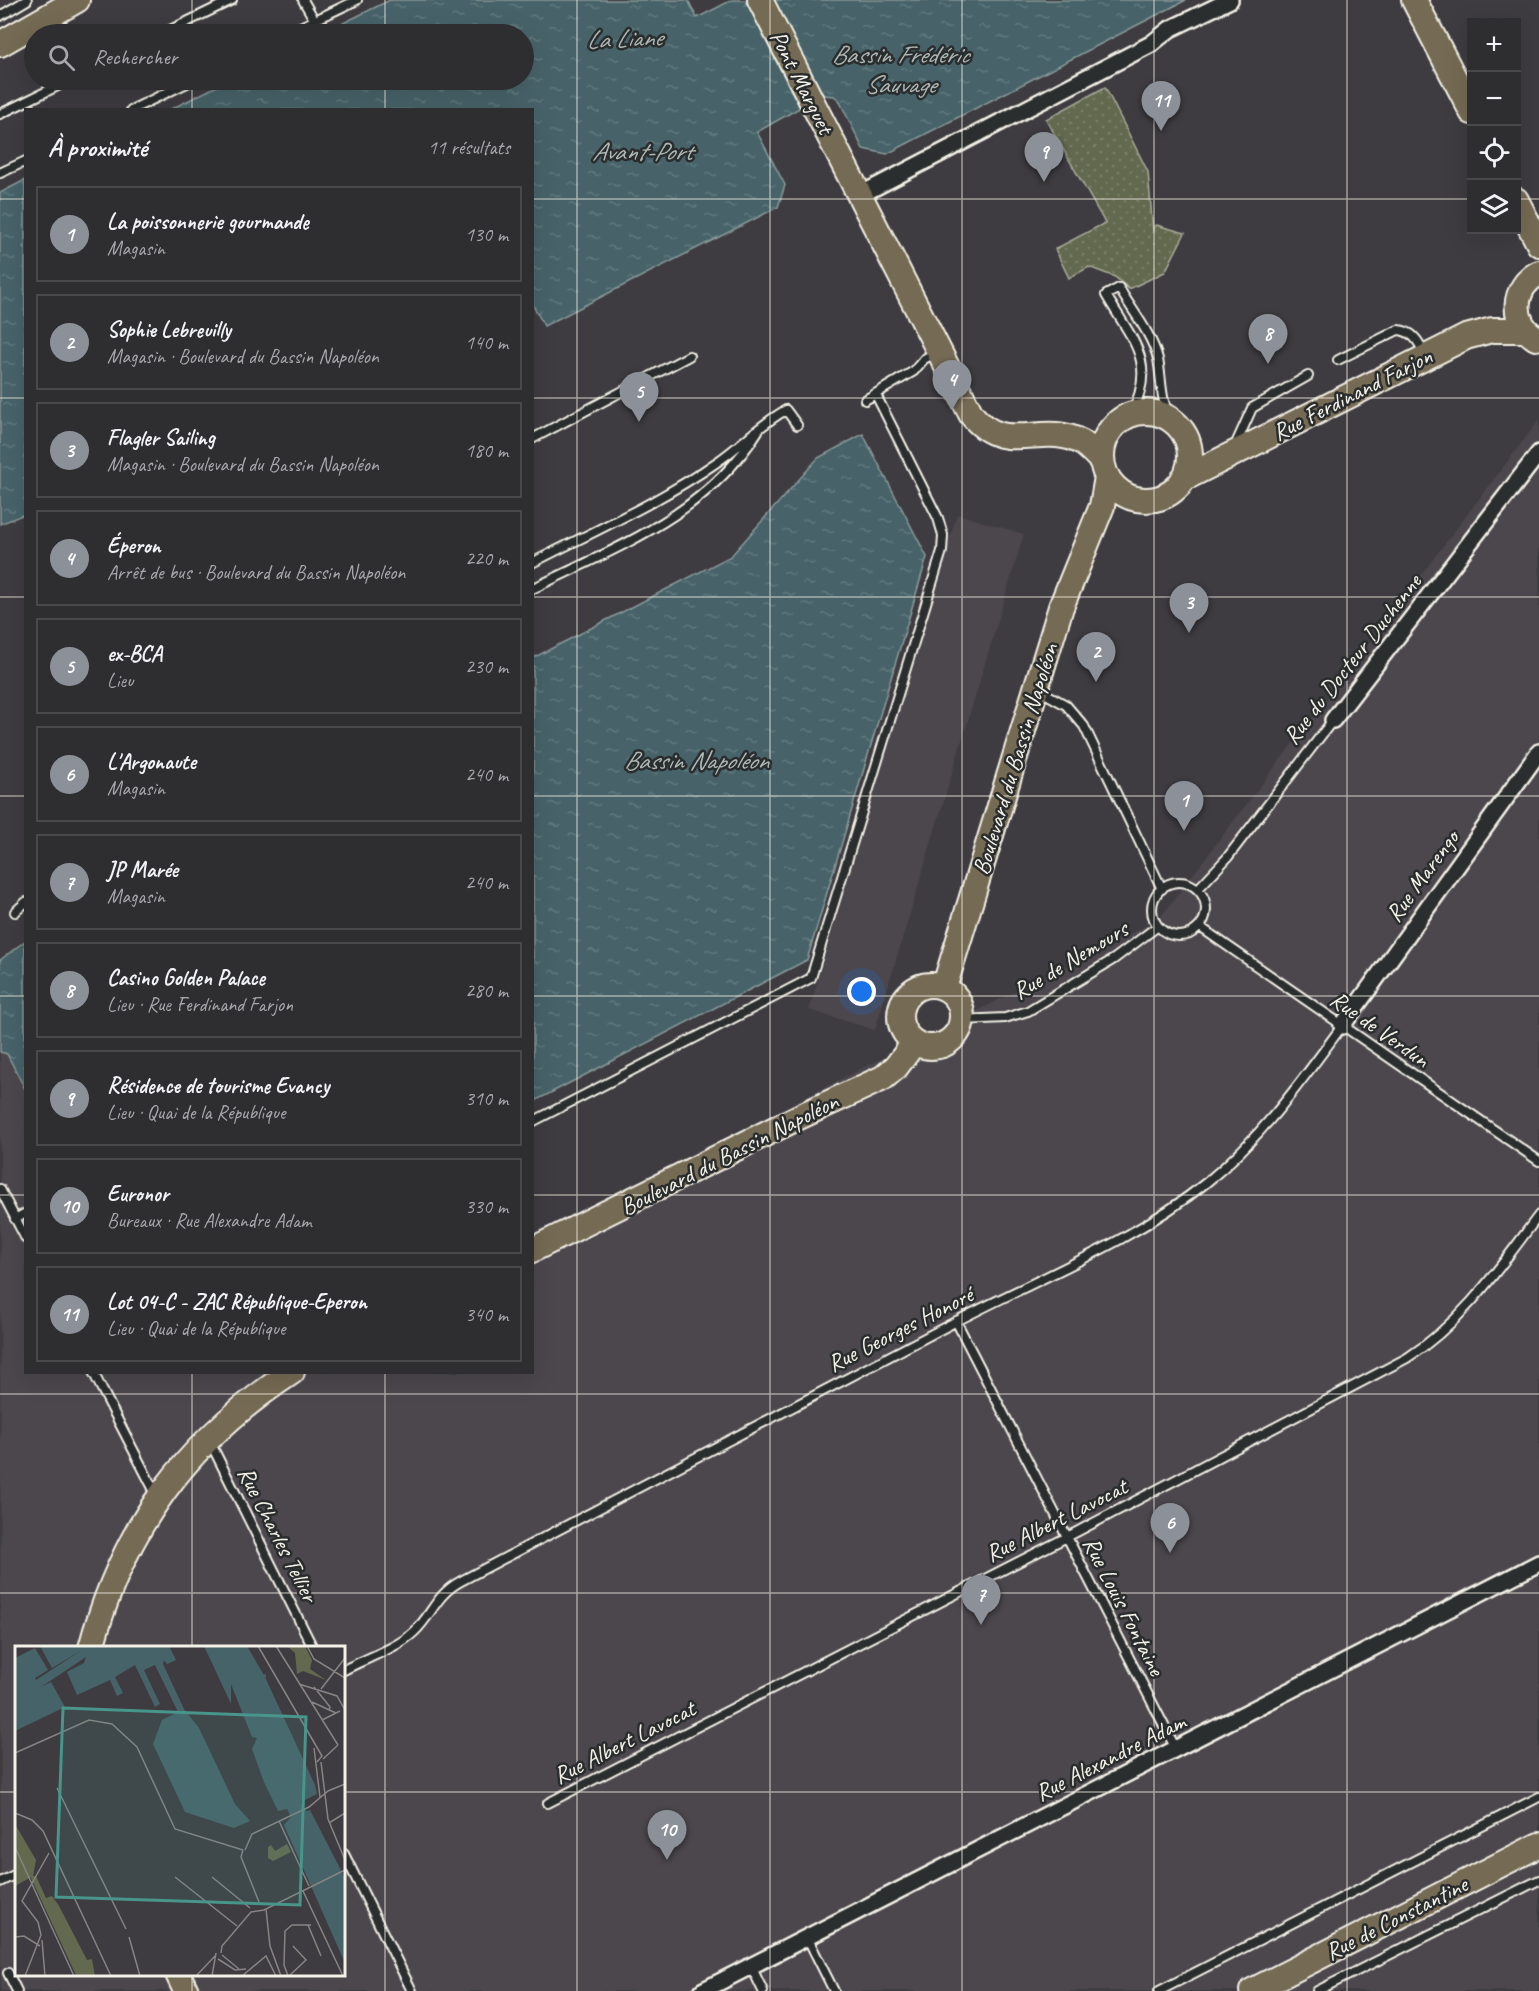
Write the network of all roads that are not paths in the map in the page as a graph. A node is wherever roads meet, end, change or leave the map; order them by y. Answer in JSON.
{"nodes":[{"id":1,"x":27,"y":0,"type":"edge"},
{"id":2,"x":77,"y":0,"type":"edge"},
{"id":3,"x":232,"y":0,"type":"edge"},
{"id":4,"x":303,"y":0,"type":"edge"},
{"id":5,"x":357,"y":0,"type":"edge"},
{"id":6,"x":760,"y":0,"type":"edge"},
{"id":7,"x":1230,"y":0,"type":"edge"},
{"id":8,"x":1414,"y":0,"type":"edge"},
{"id":9,"x":0,"y":16,"type":"edge"},
{"id":10,"x":315,"y":21,"type":"junction"},
{"id":11,"x":35,"y":24,"type":"edge"},
{"id":12,"x":183,"y":24,"type":"edge"},
{"id":13,"x":308,"y":24,"type":"edge"},
{"id":14,"x":24,"y":30,"type":"edge"},
{"id":15,"x":0,"y":44,"type":"edge"},
{"id":16,"x":49,"y":90,"type":"edge"},
{"id":17,"x":172,"y":90,"type":"edge"},
{"id":18,"x":1467,"y":102,"type":"edge"},
{"id":19,"x":135,"y":108,"type":"edge"},
{"id":20,"x":0,"y":114,"type":"edge"},
{"id":21,"x":24,"y":162,"type":"edge"},
{"id":22,"x":0,"y":173,"type":"edge"},
{"id":23,"x":860,"y":195,"type":"junction"},
{"id":24,"x":1521,"y":210,"type":"edge"},
{"id":25,"x":1539,"y":244,"type":"edge"},
{"id":26,"x":1539,"y":273,"type":"edge"},
{"id":27,"x":1532,"y":335,"type":"edge"},
{"id":28,"x":1152,"y":344,"type":"junction"},
{"id":29,"x":939,"y":352,"type":"junction"},
{"id":30,"x":1139,"y":352,"type":"junction"},
{"id":31,"x":689,"y":356,"type":"dead end"},
{"id":32,"x":1425,"y":357,"type":"junction"},
{"id":33,"x":1338,"y":360,"type":"dead end"},
{"id":34,"x":1308,"y":376,"type":"dead end"},
{"id":35,"x":876,"y":395,"type":"junction"},
{"id":36,"x":865,"y":400,"type":"dead end"},
{"id":37,"x":1131,"y":414,"type":"junction"},
{"id":38,"x":1170,"y":419,"type":"junction"},
{"id":39,"x":763,"y":423,"type":"junction"},
{"id":40,"x":797,"y":425,"type":"dead end"},
{"id":41,"x":534,"y":438,"type":"edge"},
{"id":42,"x":1233,"y":453,"type":"junction"},
{"id":43,"x":1539,"y":453,"type":"edge"},
{"id":44,"x":1104,"y":469,"type":"junction"},
{"id":45,"x":1184,"y":478,"type":"junction"},
{"id":46,"x":1149,"y":500,"type":"junction"},
{"id":47,"x":1091,"y":532,"type":"junction"},
{"id":48,"x":534,"y":562,"type":"edge"},
{"id":49,"x":534,"y":588,"type":"edge"},
{"id":50,"x":1037,"y":689,"type":"junction"},
{"id":51,"x":1333,"y":720,"type":"joint"},
{"id":52,"x":1539,"y":752,"type":"edge"},
{"id":53,"x":1162,"y":889,"type":"junction"},
{"id":54,"x":1198,"y":889,"type":"junction"},
{"id":55,"x":24,"y":904,"type":"edge"},
{"id":56,"x":15,"y":912,"type":"dead end"},
{"id":57,"x":1158,"y":926,"type":"junction"},
{"id":58,"x":1200,"y":927,"type":"junction"},
{"id":59,"x":944,"y":988,"type":"junction"},
{"id":60,"x":962,"y":1020,"type":"junction"},
{"id":61,"x":1342,"y":1026,"type":"junction"},
{"id":62,"x":914,"y":1043,"type":"junction"},
{"id":63,"x":534,"y":1121,"type":"edge"},
{"id":64,"x":1539,"y":1161,"type":"edge"},
{"id":65,"x":0,"y":1189,"type":"edge"},
{"id":66,"x":24,"y":1214,"type":"edge"},
{"id":67,"x":1539,"y":1215,"type":"edge"},
{"id":68,"x":15,"y":1219,"type":"junction"},
{"id":69,"x":24,"y":1235,"type":"edge"},
{"id":70,"x":534,"y":1249,"type":"edge"},
{"id":71,"x":956,"y":1321,"type":"junction"},
{"id":72,"x":94,"y":1374,"type":"edge"},
{"id":73,"x":289,"y":1374,"type":"edge"},
{"id":74,"x":208,"y":1438,"type":"junction"},
{"id":75,"x":158,"y":1497,"type":"junction"},
{"id":76,"x":1067,"y":1537,"type":"junction"},
{"id":77,"x":1539,"y":1563,"type":"edge"},
{"id":78,"x":91,"y":1646,"type":"edge"},
{"id":79,"x":312,"y":1646,"type":"edge"},
{"id":80,"x":345,"y":1669,"type":"edge"},
{"id":81,"x":1176,"y":1749,"type":"junction"},
{"id":82,"x":1539,"y":1797,"type":"edge"},
{"id":83,"x":548,"y":1803,"type":"dead end"},
{"id":84,"x":1539,"y":1845,"type":"edge"},
{"id":85,"x":345,"y":1856,"type":"edge"},
{"id":86,"x":15,"y":1874,"type":"edge"},
{"id":87,"x":1539,"y":1880,"type":"edge"},
{"id":88,"x":0,"y":1882,"type":"edge"},
{"id":89,"x":807,"y":1937,"type":"junction"},
{"id":90,"x":751,"y":1966,"type":"junction"},
{"id":91,"x":8,"y":1973,"type":"dead end"},
{"id":92,"x":179,"y":1976,"type":"edge"},
{"id":93,"x":17,"y":1991,"type":"edge"},
{"id":94,"x":186,"y":1991,"type":"edge"},
{"id":95,"x":412,"y":1991,"type":"edge"},
{"id":96,"x":702,"y":1991,"type":"edge"},
{"id":97,"x":763,"y":1991,"type":"edge"},
{"id":98,"x":834,"y":1991,"type":"edge"},
{"id":99,"x":1159,"y":1991,"type":"edge"},
{"id":100,"x":1252,"y":1991,"type":"edge"},
{"id":101,"x":1317,"y":1991,"type":"edge"}],
"edges":[{"from":1,"to":9,"type":"lane"},
{"from":2,"to":11,"type":"main road"},
{"from":3,"to":12,"type":"lane"},
{"from":4,"to":10,"type":"lane"},
{"from":5,"to":10,"type":"lane"},
{"from":6,"to":23,"type":"main road","name":"Pont Marguet"},
{"from":7,"to":23,"type":"street"},
{"from":8,"to":18,"type":"main road"},
{"from":10,"to":13,"type":"lane"},
{"from":14,"to":15,"type":"main road"},
{"from":16,"to":20,"type":"lane"},
{"from":17,"to":19,"type":"lane"},
{"from":21,"to":22,"type":"lane"},
{"from":23,"to":29,"type":"main road"},
{"from":24,"to":25,"type":"main road"},
{"from":26,"to":27,"type":"main road"},
{"from":27,"to":32,"type":"main road","name":"Rue Ferdinand Farjon"},
{"from":28,"to":30,"type":"lane"},
{"from":28,"to":30,"type":"lane"},
{"from":28,"to":38,"type":"lane"},
{"from":29,"to":35,"type":"lane"},
{"from":29,"to":44,"type":"main road"},
{"from":30,"to":37,"type":"lane"},
{"from":31,"to":41,"type":"lane"},
{"from":32,"to":33,"type":"lane"},
{"from":32,"to":42,"type":"main road","name":"Rue Ferdinand Farjon"},
{"from":34,"to":42,"type":"lane"},
{"from":35,"to":36,"type":"lane"},
{"from":35,"to":63,"type":"lane"},
{"from":37,"to":38,"type":"main road"},
{"from":37,"to":44,"type":"main road"},
{"from":38,"to":45,"type":"main road"},
{"from":39,"to":40,"type":"lane"},
{"from":39,"to":48,"type":"lane"},
{"from":39,"to":49,"type":"lane"},
{"from":42,"to":45,"type":"main road","name":"Rue Ferdinand Farjon"},
{"from":43,"to":51,"type":"street","name":"Rue du Docteur Duchenne"},
{"from":44,"to":46,"type":"main road"},
{"from":44,"to":47,"type":"main road","name":"Boulevard du Bassin Napoléon"},
{"from":45,"to":46,"type":"main road"},
{"from":46,"to":47,"type":"main road"},
{"from":47,"to":50,"type":"main road","name":"Boulevard du Bassin Napoléon"},
{"from":50,"to":53,"type":"lane"},
{"from":50,"to":59,"type":"main road","name":"Boulevard du Bassin Napoléon"},
{"from":51,"to":54,"type":"lane","name":"Rue du Docteur Duchenne"},
{"from":52,"to":61,"type":"street","name":"Rue Marengo"},
{"from":53,"to":54,"type":"lane"},
{"from":53,"to":57,"type":"lane"},
{"from":54,"to":58,"type":"lane"},
{"from":55,"to":56,"type":"lane"},
{"from":57,"to":58,"type":"lane"},
{"from":57,"to":60,"type":"lane","name":"Rue de Nemours"},
{"from":58,"to":61,"type":"lane","name":"Rue de Verdun"},
{"from":59,"to":60,"type":"main road"},
{"from":59,"to":62,"type":"main road"},
{"from":60,"to":62,"type":"main road"},
{"from":61,"to":64,"type":"lane","name":"Rue de Verdun"},
{"from":61,"to":71,"type":"lane","name":"Rue Georges Honoré"},
{"from":62,"to":70,"type":"main road","name":"Boulevard du Bassin Napoléon"},
{"from":65,"to":68,"type":"lane"},
{"from":66,"to":68,"type":"lane"},
{"from":67,"to":76,"type":"lane","name":"Rue Albert Lavocat"},
{"from":68,"to":69,"type":"lane"},
{"from":71,"to":76,"type":"lane","name":"Rue Louis Fontaine"},
{"from":71,"to":80,"type":"lane","name":"Rue Georges Honoré"},
{"from":72,"to":75,"type":"lane"},
{"from":73,"to":74,"type":"main road"},
{"from":74,"to":75,"type":"main road"},
{"from":74,"to":79,"type":"lane","name":"Rue Charles Tellier"},
{"from":75,"to":78,"type":"main road"},
{"from":76,"to":81,"type":"lane","name":"Rue Louis Fontaine"},
{"from":76,"to":83,"type":"lane","name":"Rue Albert Lavocat"},
{"from":77,"to":81,"type":"street","name":"Rue Alexandre Adam"},
{"from":81,"to":89,"type":"street","name":"Rue Alexandre Adam"},
{"from":82,"to":99,"type":"lane"},
{"from":84,"to":100,"type":"main road","name":"Rue de Constantine"},
{"from":85,"to":95,"type":"lane"},
{"from":86,"to":88,"type":"lane"},
{"from":87,"to":101,"type":"lane"},
{"from":89,"to":90,"type":"street","name":"Rue Alexandre Adam"},
{"from":89,"to":98,"type":"lane"},
{"from":90,"to":96,"type":"street","name":"Rue Alexandre Adam"},
{"from":90,"to":97,"type":"lane"},
{"from":91,"to":93,"type":"lane"},
{"from":92,"to":94,"type":"main road"}]}
